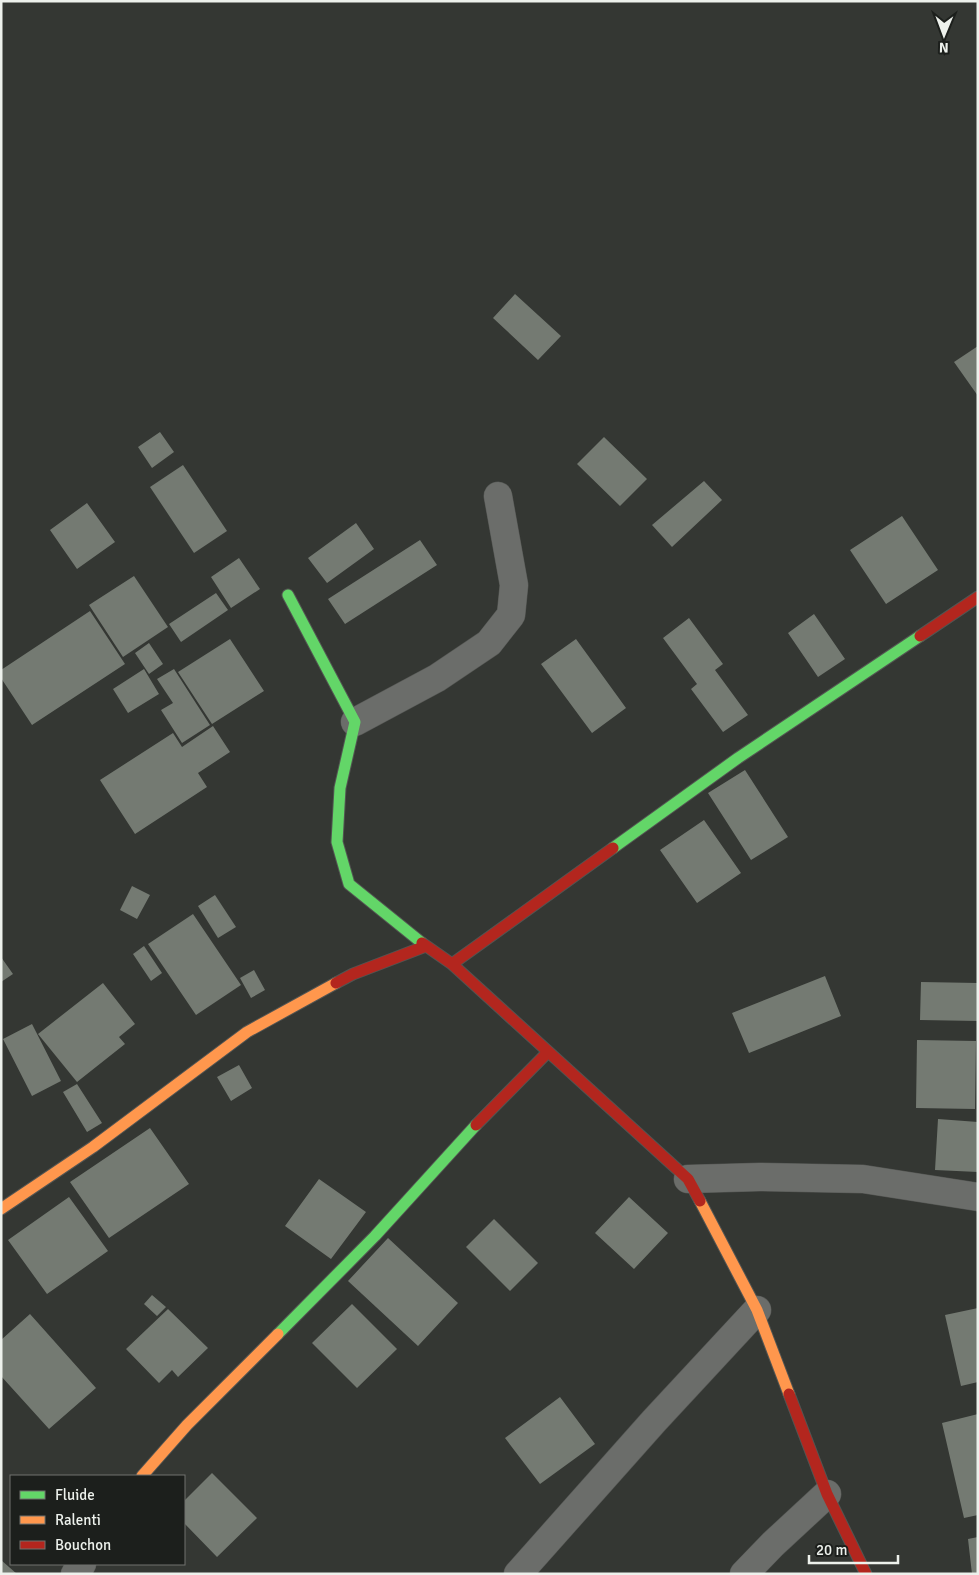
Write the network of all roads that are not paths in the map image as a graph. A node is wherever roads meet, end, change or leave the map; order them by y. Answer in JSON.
{"nodes":[{"id":1,"x":498,"y":496,"type":"dead end"},
{"id":2,"x":288,"y":596,"type":"dead end"},
{"id":3,"x":978,"y":597,"type":"edge"},
{"id":4,"x":355,"y":722,"type":"junction"},
{"id":5,"x":426,"y":946,"type":"junction"},
{"id":6,"x":452,"y":964,"type":"junction"},
{"id":7,"x":548,"y":1052,"type":"junction"},
{"id":8,"x":688,"y":1179,"type":"junction"},
{"id":9,"x":978,"y":1198,"type":"edge"},
{"id":10,"x":1,"y":1209,"type":"edge"},
{"id":11,"x":757,"y":1310,"type":"junction"},
{"id":12,"x":143,"y":1475,"type":"edge"},
{"id":13,"x":827,"y":1494,"type":"junction"},
{"id":14,"x":518,"y":1574,"type":"edge"},
{"id":15,"x":744,"y":1574,"type":"edge"},
{"id":16,"x":866,"y":1574,"type":"edge"}],
"edges":[{"from":1,"to":4,"type":"street"},
{"from":2,"to":4,"type":"street"},
{"from":3,"to":6,"type":"street"},
{"from":4,"to":5,"type":"street"},
{"from":5,"to":6,"type":"street"},
{"from":5,"to":10,"type":"street"},
{"from":6,"to":7,"type":"street"},
{"from":7,"to":8,"type":"street"},
{"from":7,"to":12,"type":"street"},
{"from":8,"to":9,"type":"street"},
{"from":8,"to":11,"type":"street"},
{"from":11,"to":13,"type":"street"},
{"from":11,"to":14,"type":"street"},
{"from":13,"to":15,"type":"street"},
{"from":13,"to":16,"type":"street"}]}
